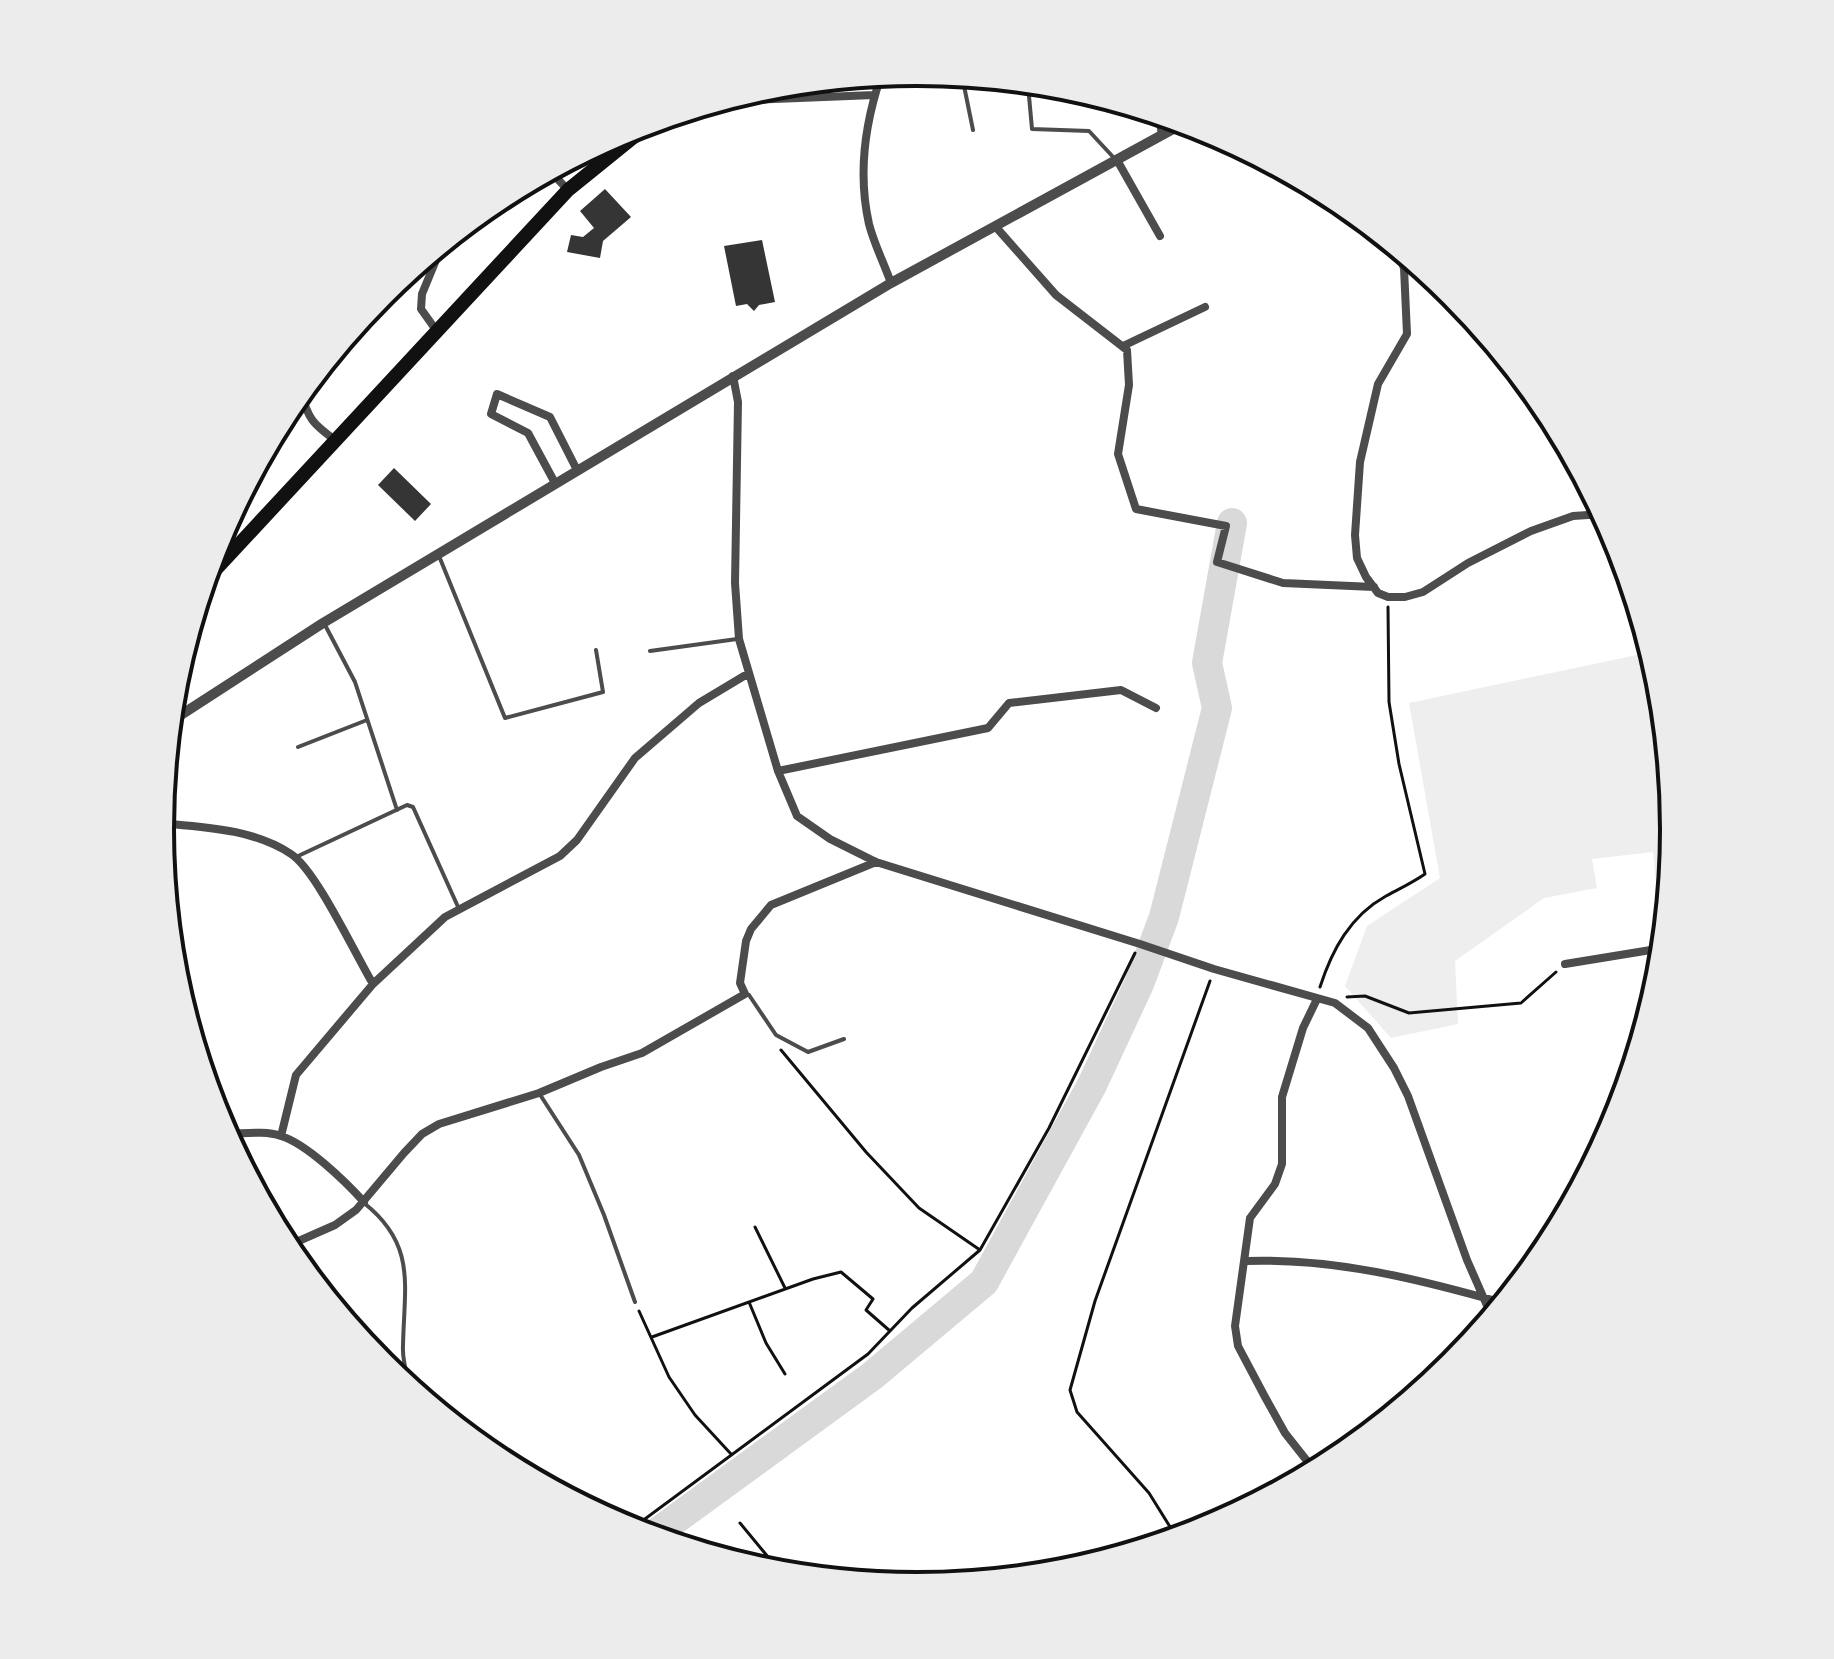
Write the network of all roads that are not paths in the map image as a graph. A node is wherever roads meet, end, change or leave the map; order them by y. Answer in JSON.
{"nodes":[{"id":1,"x":877,"y":88,"type":"edge"},
{"id":2,"x":964,"y":88,"type":"edge"},
{"id":3,"x":1029,"y":94,"type":"edge"},
{"id":4,"x":874,"y":95,"type":"junction"},
{"id":5,"x":779,"y":99,"type":"edge"},
{"id":6,"x":1159,"y":126,"type":"edge"},
{"id":7,"x":973,"y":130,"type":"dead end"},
{"id":8,"x":1170,"y":131,"type":"edge"},
{"id":9,"x":1160,"y":136,"type":"junction"},
{"id":10,"x":618,"y":149,"type":"edge"},
{"id":11,"x":1117,"y":160,"type":"junction"},
{"id":12,"x":558,"y":179,"type":"edge"},
{"id":13,"x":568,"y":190,"type":"junction"},
{"id":14,"x":995,"y":226,"type":"junction"},
{"id":15,"x":1160,"y":236,"type":"dead end"},
{"id":16,"x":434,"y":265,"type":"edge"},
{"id":17,"x":1404,"y":269,"type":"edge"},
{"id":18,"x":891,"y":283,"type":"junction"},
{"id":19,"x":1205,"y":307,"type":"dead end"},
{"id":20,"x":436,"y":330,"type":"junction"},
{"id":21,"x":1123,"y":346,"type":"junction"},
{"id":22,"x":733,"y":376,"type":"junction"},
{"id":23,"x":305,"y":407,"type":"edge"},
{"id":24,"x":335,"y":440,"type":"junction"},
{"id":25,"x":577,"y":470,"type":"junction"},
{"id":26,"x":555,"y":483,"type":"junction"},
{"id":27,"x":1590,"y":515,"type":"edge"},
{"id":28,"x":438,"y":554,"type":"junction"},
{"id":29,"x":225,"y":560,"type":"edge"},
{"id":30,"x":1374,"y":587,"type":"junction"},
{"id":31,"x":323,"y":623,"type":"junction"},
{"id":32,"x":739,"y":639,"type":"junction"},
{"id":33,"x":596,"y":650,"type":"dead end"},
{"id":34,"x":650,"y":651,"type":"dead end"},
{"id":35,"x":749,"y":673,"type":"junction"},
{"id":36,"x":1156,"y":708,"type":"dead end"},
{"id":37,"x":183,"y":714,"type":"edge"},
{"id":38,"x":367,"y":720,"type":"junction"},
{"id":39,"x":298,"y":747,"type":"dead end"},
{"id":40,"x":778,"y":771,"type":"junction"},
{"id":41,"x":397,"y":810,"type":"junction"},
{"id":42,"x":174,"y":825,"type":"edge"},
{"id":43,"x":296,"y":857,"type":"junction"},
{"id":44,"x":876,"y":862,"type":"junction"},
{"id":45,"x":459,"y":910,"type":"junction"},
{"id":46,"x":1650,"y":950,"type":"edge"},
{"id":47,"x":1565,"y":964,"type":"road end"},
{"id":48,"x":373,"y":984,"type":"junction"},
{"id":49,"x":745,"y":994,"type":"junction"},
{"id":50,"x":1317,"y":999,"type":"junction"},
{"id":51,"x":844,"y":1039,"type":"dead end"},
{"id":52,"x":539,"y":1093,"type":"junction"},
{"id":53,"x":239,"y":1134,"type":"edge"},
{"id":54,"x":281,"y":1136,"type":"junction"},
{"id":55,"x":364,"y":1202,"type":"junction"},
{"id":56,"x":298,"y":1241,"type":"edge"},
{"id":57,"x":1246,"y":1261,"type":"junction"},
{"id":58,"x":1484,"y":1298,"type":"junction"},
{"id":59,"x":1492,"y":1300,"type":"edge"},
{"id":60,"x":635,"y":1302,"type":"road end"},
{"id":61,"x":1487,"y":1306,"type":"edge"},
{"id":62,"x":407,"y":1369,"type":"edge"},
{"id":63,"x":1308,"y":1462,"type":"edge"}],
"edges":[{"from":1,"to":4,"type":"street"},
{"from":2,"to":7,"type":"lane"},
{"from":3,"to":11,"type":"lane"},
{"from":4,"to":5,"type":"street"},
{"from":4,"to":18,"type":"street"},
{"from":6,"to":9,"type":"lane"},
{"from":8,"to":9,"type":"street"},
{"from":9,"to":11,"type":"street"},
{"from":10,"to":13,"type":"main road"},
{"from":11,"to":14,"type":"street"},
{"from":11,"to":15,"type":"street"},
{"from":12,"to":13,"type":"street"},
{"from":13,"to":20,"type":"main road"},
{"from":14,"to":18,"type":"street"},
{"from":14,"to":21,"type":"street"},
{"from":16,"to":20,"type":"street"},
{"from":17,"to":30,"type":"street"},
{"from":18,"to":22,"type":"street"},
{"from":19,"to":21,"type":"street"},
{"from":20,"to":24,"type":"main road"},
{"from":21,"to":30,"type":"street"},
{"from":22,"to":25,"type":"street"},
{"from":22,"to":32,"type":"street"},
{"from":23,"to":24,"type":"street"},
{"from":24,"to":29,"type":"main road"},
{"from":25,"to":26,"type":"street"},
{"from":25,"to":26,"type":"street"},
{"from":26,"to":28,"type":"street"},
{"from":27,"to":30,"type":"street"},
{"from":28,"to":31,"type":"street"},
{"from":28,"to":33,"type":"lane"},
{"from":31,"to":37,"type":"street"},
{"from":31,"to":38,"type":"lane"},
{"from":32,"to":34,"type":"lane"},
{"from":32,"to":35,"type":"street"},
{"from":35,"to":40,"type":"street"},
{"from":35,"to":45,"type":"street"},
{"from":36,"to":40,"type":"street"},
{"from":38,"to":39,"type":"lane"},
{"from":38,"to":41,"type":"lane"},
{"from":40,"to":44,"type":"street"},
{"from":41,"to":43,"type":"lane"},
{"from":41,"to":45,"type":"lane"},
{"from":42,"to":43,"type":"street"},
{"from":43,"to":48,"type":"street"},
{"from":44,"to":49,"type":"street"},
{"from":44,"to":50,"type":"street"},
{"from":45,"to":48,"type":"street"},
{"from":46,"to":47,"type":"street"},
{"from":48,"to":54,"type":"street"},
{"from":49,"to":51,"type":"lane"},
{"from":49,"to":52,"type":"street"},
{"from":50,"to":57,"type":"street"},
{"from":50,"to":58,"type":"street"},
{"from":52,"to":55,"type":"street"},
{"from":52,"to":60,"type":"lane"},
{"from":53,"to":54,"type":"street"},
{"from":54,"to":55,"type":"street"},
{"from":55,"to":56,"type":"street"},
{"from":55,"to":62,"type":"lane"},
{"from":57,"to":58,"type":"street"},
{"from":57,"to":63,"type":"street"},
{"from":58,"to":59,"type":"street"},
{"from":58,"to":61,"type":"street"}]}
